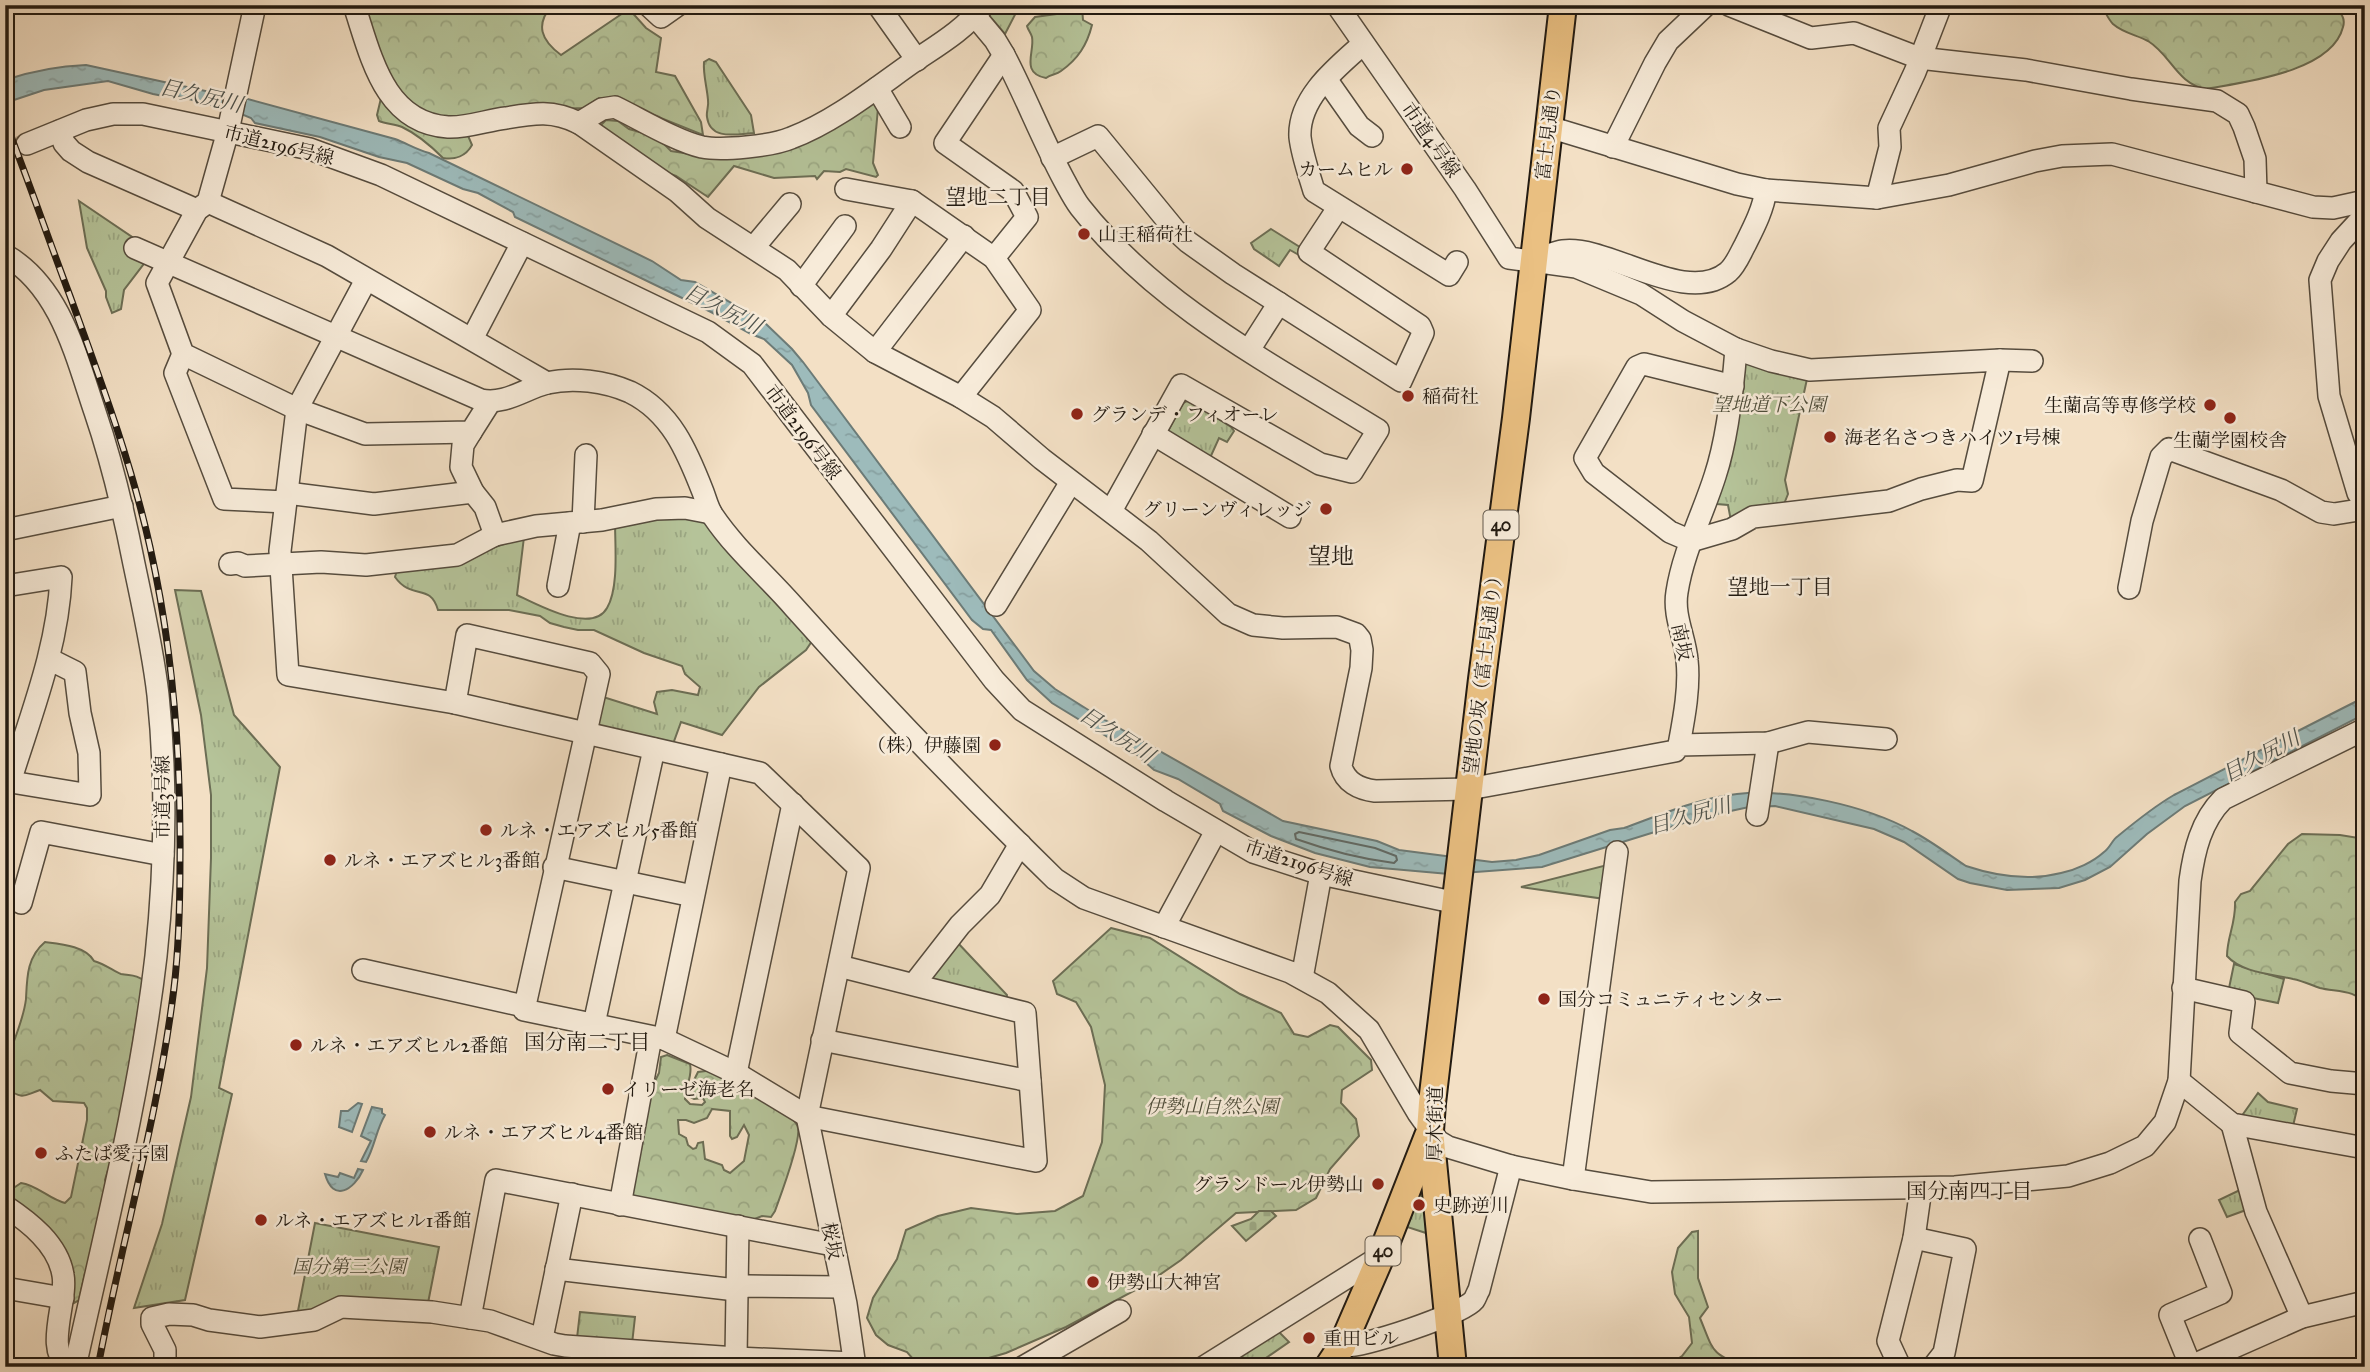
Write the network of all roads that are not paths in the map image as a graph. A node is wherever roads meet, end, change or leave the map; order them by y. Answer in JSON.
{"nodes":[{"id":1,"x":255,"y":5,"type":"edge"},
{"id":2,"x":354,"y":5,"type":"edge"},
{"id":3,"x":648,"y":5,"type":"edge"},
{"id":4,"x":678,"y":5,"type":"edge"},
{"id":5,"x":878,"y":5,"type":"edge"},
{"id":6,"x":1337,"y":5,"type":"edge"},
{"id":7,"x":1706,"y":5,"type":"edge"},
{"id":8,"x":1729,"y":5,"type":"edge"},
{"id":9,"x":1941,"y":5,"type":"edge"},
{"id":10,"x":1561,"y":6,"type":"edge"},
{"id":11,"x":979,"y":10,"type":"edge"},
{"id":12,"x":1363,"y":44,"type":"junction"},
{"id":13,"x":1004,"y":55,"type":"junction"},
{"id":14,"x":1919,"y":58,"type":"junction"},
{"id":15,"x":917,"y":60,"type":"junction"},
{"id":16,"x":1326,"y":79,"type":"junction"},
{"id":17,"x":877,"y":88,"type":"junction"},
{"id":18,"x":579,"y":123,"type":"junction"},
{"id":19,"x":229,"y":126,"type":"junction"},
{"id":20,"x":900,"y":127,"type":"dead end"},
{"id":21,"x":1549,"y":127,"type":"junction"},
{"id":22,"x":60,"y":131,"type":"junction"},
{"id":23,"x":1372,"y":136,"type":"dead end"},
{"id":24,"x":27,"y":144,"type":"tunnel mouth"},
{"id":25,"x":1613,"y":146,"type":"junction"},
{"id":26,"x":1052,"y":158,"type":"junction"},
{"id":27,"x":846,"y":189,"type":"dead end"},
{"id":28,"x":1766,"y":190,"type":"junction"},
{"id":29,"x":2256,"y":192,"type":"junction"},
{"id":30,"x":1877,"y":198,"type":"junction"},
{"id":31,"x":912,"y":201,"type":"junction"},
{"id":32,"x":2365,"y":201,"type":"edge"},
{"id":33,"x":790,"y":204,"type":"dead end"},
{"id":34,"x":203,"y":206,"type":"junction"},
{"id":35,"x":1338,"y":208,"type":"junction"},
{"id":36,"x":2365,"y":215,"type":"edge"},
{"id":37,"x":845,"y":226,"type":"dead end"},
{"id":38,"x":964,"y":236,"type":"junction"},
{"id":39,"x":522,"y":243,"type":"junction"},
{"id":40,"x":754,"y":247,"type":"junction"},
{"id":41,"x":135,"y":248,"type":"dead end"},
{"id":42,"x":994,"y":258,"type":"junction"},
{"id":43,"x":7,"y":259,"type":"edge"},
{"id":44,"x":1532,"y":261,"type":"junction"},
{"id":45,"x":1457,"y":262,"type":"dead end"},
{"id":46,"x":167,"y":263,"type":"junction"},
{"id":47,"x":366,"y":280,"type":"junction"},
{"id":48,"x":802,"y":286,"type":"junction"},
{"id":49,"x":1279,"y":303,"type":"junction"},
{"id":50,"x":831,"y":316,"type":"junction"},
{"id":51,"x":336,"y":337,"type":"junction"},
{"id":52,"x":472,"y":339,"type":"junction"},
{"id":53,"x":1735,"y":349,"type":"junction"},
{"id":54,"x":1249,"y":350,"type":"junction"},
{"id":55,"x":875,"y":352,"type":"junction"},
{"id":56,"x":183,"y":354,"type":"junction"},
{"id":57,"x":2000,"y":360,"type":"junction"},
{"id":58,"x":2032,"y":361,"type":"dead end"},
{"id":59,"x":547,"y":383,"type":"junction"},
{"id":60,"x":1733,"y":386,"type":"junction"},
{"id":61,"x":961,"y":397,"type":"junction"},
{"id":62,"x":490,"y":402,"type":"junction"},
{"id":63,"x":297,"y":409,"type":"junction"},
{"id":64,"x":471,"y":432,"type":"junction"},
{"id":65,"x":1153,"y":434,"type":"junction"},
{"id":66,"x":586,"y":455,"type":"dead end"},
{"id":67,"x":1071,"y":482,"type":"junction"},
{"id":68,"x":473,"y":492,"type":"junction"},
{"id":69,"x":286,"y":497,"type":"junction"},
{"id":70,"x":2365,"y":503,"type":"edge"},
{"id":71,"x":122,"y":506,"type":"junction"},
{"id":72,"x":2365,"y":509,"type":"edge"},
{"id":73,"x":1111,"y":511,"type":"junction"},
{"id":74,"x":710,"y":513,"type":"junction"},
{"id":75,"x":1290,"y":517,"type":"dead end"},
{"id":76,"x":577,"y":522,"type":"junction"},
{"id":77,"x":5,"y":530,"type":"edge"},
{"id":78,"x":495,"y":535,"type":"junction"},
{"id":79,"x":1691,"y":541,"type":"junction"},
{"id":80,"x":283,"y":563,"type":"junction"},
{"id":81,"x":230,"y":564,"type":"dead end"},
{"id":82,"x":5,"y":586,"type":"edge"},
{"id":83,"x":558,"y":586,"type":"dead end"},
{"id":84,"x":2129,"y":588,"type":"dead end"},
{"id":85,"x":996,"y":605,"type":"dead end"},
{"id":86,"x":49,"y":659,"type":"junction"},
{"id":87,"x":455,"y":703,"type":"junction"},
{"id":88,"x":2365,"y":729,"type":"edge"},
{"id":89,"x":585,"y":732,"type":"junction"},
{"id":90,"x":1886,"y":739,"type":"dead end"},
{"id":91,"x":1768,"y":743,"type":"junction"},
{"id":92,"x":1679,"y":745,"type":"junction"},
{"id":93,"x":654,"y":749,"type":"junction"},
{"id":94,"x":721,"y":764,"type":"junction"},
{"id":95,"x":8,"y":781,"type":"edge"},
{"id":96,"x":1469,"y":789,"type":"junction"},
{"id":97,"x":793,"y":804,"type":"junction"},
{"id":98,"x":1757,"y":815,"type":"dead end"},
{"id":99,"x":1216,"y":831,"type":"junction"},
{"id":100,"x":1020,"y":844,"type":"junction"},
{"id":101,"x":1617,"y":852,"type":"dead end"},
{"id":102,"x":163,"y":855,"type":"junction"},
{"id":103,"x":554,"y":867,"type":"junction"},
{"id":104,"x":1321,"y":874,"type":"junction"},
{"id":105,"x":625,"y":882,"type":"junction"},
{"id":106,"x":1458,"y":892,"type":"junction"},
{"id":107,"x":693,"y":896,"type":"junction"},
{"id":108,"x":21,"y":902,"type":"dead end"},
{"id":109,"x":1164,"y":927,"type":"junction"},
{"id":110,"x":839,"y":966,"type":"junction"},
{"id":111,"x":363,"y":970,"type":"dead end"},
{"id":112,"x":1302,"y":978,"type":"junction"},
{"id":113,"x":914,"y":984,"type":"junction"},
{"id":114,"x":2183,"y":988,"type":"junction"},
{"id":115,"x":524,"y":1006,"type":"junction"},
{"id":116,"x":594,"y":1024,"type":"junction"},
{"id":117,"x":657,"y":1038,"type":"junction"},
{"id":118,"x":822,"y":1040,"type":"junction"},
{"id":119,"x":736,"y":1073,"type":"junction"},
{"id":120,"x":1030,"y":1081,"type":"junction"},
{"id":121,"x":2179,"y":1081,"type":"junction"},
{"id":122,"x":2365,"y":1084,"type":"edge"},
{"id":123,"x":807,"y":1116,"type":"junction"},
{"id":124,"x":2232,"y":1124,"type":"junction"},
{"id":125,"x":1433,"y":1145,"type":"junction"},
{"id":126,"x":2365,"y":1148,"type":"edge"},
{"id":127,"x":1511,"y":1166,"type":"junction"},
{"id":128,"x":1573,"y":1179,"type":"junction"},
{"id":129,"x":1921,"y":1188,"type":"junction"},
{"id":130,"x":572,"y":1194,"type":"junction"},
{"id":131,"x":620,"y":1205,"type":"junction"},
{"id":132,"x":5,"y":1206,"type":"edge"},
{"id":133,"x":737,"y":1226,"type":"junction"},
{"id":134,"x":1914,"y":1238,"type":"junction"},
{"id":135,"x":2200,"y":1239,"type":"dead end"},
{"id":136,"x":833,"y":1245,"type":"junction"},
{"id":137,"x":1381,"y":1256,"type":"junction"},
{"id":138,"x":556,"y":1269,"type":"junction"},
{"id":139,"x":842,"y":1287,"type":"junction"},
{"id":140,"x":5,"y":1288,"type":"edge"},
{"id":141,"x":736,"y":1290,"type":"junction"},
{"id":142,"x":63,"y":1298,"type":"junction"},
{"id":143,"x":2365,"y":1302,"type":"edge"},
{"id":144,"x":1120,"y":1311,"type":"dead end"},
{"id":145,"x":1448,"y":1315,"type":"junction"},
{"id":146,"x":2302,"y":1317,"type":"junction"},
{"id":147,"x":470,"y":1318,"type":"junction"},
{"id":148,"x":542,"y":1339,"type":"junction"},
{"id":149,"x":1335,"y":1357,"type":"edge"},
{"id":150,"x":736,"y":1358,"type":"junction"},
{"id":151,"x":612,"y":1359,"type":"edge"},
{"id":152,"x":855,"y":1365,"type":"edge"},
{"id":153,"x":2191,"y":1366,"type":"edge"},
{"id":154,"x":73,"y":1367,"type":"edge"},
{"id":155,"x":165,"y":1367,"type":"edge"},
{"id":156,"x":1023,"y":1367,"type":"edge"},
{"id":157,"x":1204,"y":1367,"type":"edge"},
{"id":158,"x":1453,"y":1367,"type":"edge"},
{"id":159,"x":1900,"y":1367,"type":"edge"},
{"id":160,"x":1933,"y":1367,"type":"edge"}],
"edges":[{"from":1,"to":19,"type":"street"},
{"from":2,"to":18,"type":"street"},
{"from":3,"to":4,"type":"street"},
{"from":5,"to":15,"type":"street"},
{"from":6,"to":12,"type":"street","name":"市道4号線"},
{"from":7,"to":25,"type":"street"},
{"from":8,"to":14,"type":"street"},
{"from":9,"to":14,"type":"street"},
{"from":10,"to":21,"type":"main road","name":"富士見通り","number":"40"},
{"from":11,"to":13,"type":"street"},
{"from":11,"to":15,"type":"street"},
{"from":12,"to":16,"type":"street"},
{"from":12,"to":44,"type":"street","name":"市道4号線"},
{"from":13,"to":26,"type":"street"},
{"from":13,"to":42,"type":"street"},
{"from":14,"to":29,"type":"street"},
{"from":14,"to":30,"type":"street"},
{"from":15,"to":17,"type":"street"},
{"from":16,"to":23,"type":"street"},
{"from":16,"to":35,"type":"street"},
{"from":17,"to":18,"type":"street"},
{"from":17,"to":20,"type":"street"},
{"from":18,"to":40,"type":"street"},
{"from":19,"to":22,"type":"street","name":"市道2196号線"},
{"from":19,"to":34,"type":"street"},
{"from":19,"to":39,"type":"street","name":"市道2196号線"},
{"from":21,"to":25,"type":"street"},
{"from":21,"to":44,"type":"main road","name":"富士見通り","number":"40"},
{"from":22,"to":24,"type":"street","name":"市道2196号線"},
{"from":22,"to":34,"type":"street"},
{"from":25,"to":28,"type":"street"},
{"from":26,"to":49,"type":"street"},
{"from":26,"to":54,"type":"street"},
{"from":27,"to":31,"type":"street"},
{"from":28,"to":30,"type":"street"},
{"from":28,"to":44,"type":"street"},
{"from":29,"to":30,"type":"street"},
{"from":29,"to":32,"type":"street"},
{"from":31,"to":38,"type":"street"},
{"from":31,"to":50,"type":"street"},
{"from":33,"to":40,"type":"street"},
{"from":34,"to":46,"type":"street"},
{"from":34,"to":47,"type":"street"},
{"from":35,"to":45,"type":"street"},
{"from":35,"to":49,"type":"street"},
{"from":36,"to":70,"type":"street"},
{"from":37,"to":48,"type":"street"},
{"from":38,"to":42,"type":"street"},
{"from":38,"to":55,"type":"street"},
{"from":39,"to":52,"type":"street"},
{"from":39,"to":99,"type":"street","name":"市道2196号線"},
{"from":40,"to":48,"type":"street"},
{"from":41,"to":46,"type":"street"},
{"from":42,"to":61,"type":"street"},
{"from":43,"to":71,"type":"street","name":"市道3号線"},
{"from":44,"to":53,"type":"street","name":"市道4号線"},
{"from":44,"to":96,"type":"main road","name":"望地の坂（富士見通り）","number":"40"},
{"from":46,"to":51,"type":"street"},
{"from":46,"to":56,"type":"street"},
{"from":47,"to":51,"type":"street"},
{"from":47,"to":52,"type":"street"},
{"from":48,"to":50,"type":"street"},
{"from":49,"to":54,"type":"street"},
{"from":50,"to":55,"type":"street"},
{"from":51,"to":62,"type":"street"},
{"from":51,"to":63,"type":"street"},
{"from":52,"to":59,"type":"street"},
{"from":53,"to":57,"type":"street","name":"市道4号線"},
{"from":53,"to":60,"type":"street","name":"南坂"},
{"from":54,"to":65,"type":"street"},
{"from":55,"to":61,"type":"street"},
{"from":56,"to":63,"type":"street"},
{"from":56,"to":69,"type":"street"},
{"from":57,"to":58,"type":"street","name":"市道4号線"},
{"from":57,"to":79,"type":"street"},
{"from":59,"to":62,"type":"street"},
{"from":59,"to":74,"type":"street"},
{"from":60,"to":79,"type":"street","name":"南坂"},
{"from":60,"to":79,"type":"street"},
{"from":61,"to":67,"type":"street"},
{"from":62,"to":64,"type":"street"},
{"from":63,"to":64,"type":"street"},
{"from":63,"to":69,"type":"street"},
{"from":64,"to":68,"type":"street"},
{"from":65,"to":73,"type":"street"},
{"from":65,"to":75,"type":"street"},
{"from":66,"to":76,"type":"street"},
{"from":67,"to":73,"type":"street"},
{"from":67,"to":85,"type":"street"},
{"from":68,"to":69,"type":"street"},
{"from":68,"to":78,"type":"street"},
{"from":69,"to":80,"type":"street"},
{"from":71,"to":77,"type":"street"},
{"from":71,"to":102,"type":"street","name":"市道3号線"},
{"from":72,"to":84,"type":"street"},
{"from":73,"to":96,"type":"street"},
{"from":74,"to":76,"type":"street"},
{"from":74,"to":100,"type":"street"},
{"from":76,"to":78,"type":"street"},
{"from":76,"to":83,"type":"street"},
{"from":78,"to":80,"type":"street"},
{"from":79,"to":92,"type":"street","name":"南坂"},
{"from":80,"to":81,"type":"street"},
{"from":80,"to":87,"type":"street"},
{"from":82,"to":86,"type":"street"},
{"from":86,"to":95,"type":"street"},
{"from":86,"to":95,"type":"street"},
{"from":87,"to":89,"type":"street"},
{"from":87,"to":89,"type":"street"},
{"from":88,"to":114,"type":"street"},
{"from":89,"to":93,"type":"street"},
{"from":89,"to":103,"type":"street"},
{"from":90,"to":91,"type":"street"},
{"from":91,"to":92,"type":"street"},
{"from":91,"to":98,"type":"street"},
{"from":92,"to":96,"type":"street"},
{"from":93,"to":94,"type":"street"},
{"from":93,"to":105,"type":"street"},
{"from":94,"to":97,"type":"street"},
{"from":94,"to":107,"type":"street"},
{"from":96,"to":106,"type":"main road","number":"40"},
{"from":97,"to":110,"type":"street"},
{"from":97,"to":119,"type":"street"},
{"from":99,"to":104,"type":"street","name":"市道2196号線"},
{"from":99,"to":109,"type":"street"},
{"from":100,"to":109,"type":"street"},
{"from":100,"to":113,"type":"street"},
{"from":101,"to":128,"type":"street"},
{"from":102,"to":108,"type":"street"},
{"from":102,"to":154,"type":"street","name":"市道3号線"},
{"from":103,"to":105,"type":"street"},
{"from":103,"to":115,"type":"street"},
{"from":104,"to":106,"type":"street","name":"市道2196号線"},
{"from":104,"to":112,"type":"street"},
{"from":105,"to":107,"type":"street"},
{"from":105,"to":116,"type":"street"},
{"from":106,"to":125,"type":"main road","name":"厚木街道","number":"40"},
{"from":107,"to":117,"type":"street"},
{"from":109,"to":112,"type":"street"},
{"from":110,"to":113,"type":"street"},
{"from":110,"to":118,"type":"street"},
{"from":111,"to":115,"type":"street"},
{"from":112,"to":125,"type":"street"},
{"from":113,"to":120,"type":"street"},
{"from":114,"to":121,"type":"street"},
{"from":114,"to":122,"type":"street"},
{"from":115,"to":116,"type":"street"},
{"from":116,"to":117,"type":"street"},
{"from":117,"to":119,"type":"street"},
{"from":117,"to":131,"type":"street"},
{"from":118,"to":120,"type":"street"},
{"from":118,"to":123,"type":"street"},
{"from":119,"to":123,"type":"street"},
{"from":120,"to":123,"type":"street"},
{"from":121,"to":124,"type":"street"},
{"from":121,"to":129,"type":"street"},
{"from":123,"to":136,"type":"street","name":"桜坂"},
{"from":124,"to":126,"type":"street"},
{"from":124,"to":146,"type":"street"},
{"from":125,"to":127,"type":"street"},
{"from":125,"to":137,"type":"main road","number":"40"},
{"from":125,"to":145,"type":"main road","name":"厚木街道","number":"40"},
{"from":127,"to":128,"type":"street"},
{"from":127,"to":145,"type":"street"},
{"from":128,"to":129,"type":"street"},
{"from":129,"to":134,"type":"street"},
{"from":130,"to":131,"type":"street"},
{"from":130,"to":138,"type":"street"},
{"from":130,"to":147,"type":"street"},
{"from":131,"to":133,"type":"street"},
{"from":132,"to":142,"type":"street"},
{"from":133,"to":136,"type":"street"},
{"from":133,"to":141,"type":"street"},
{"from":134,"to":159,"type":"street"},
{"from":134,"to":160,"type":"street"},
{"from":135,"to":153,"type":"street"},
{"from":136,"to":139,"type":"street","name":"桜坂"},
{"from":137,"to":149,"type":"main road","number":"40"},
{"from":137,"to":157,"type":"street"},
{"from":138,"to":141,"type":"street"},
{"from":138,"to":148,"type":"street"},
{"from":139,"to":141,"type":"street"},
{"from":139,"to":152,"type":"street","name":"桜坂"},
{"from":140,"to":142,"type":"street"},
{"from":141,"to":150,"type":"street"},
{"from":142,"to":154,"type":"street"},
{"from":143,"to":146,"type":"street"},
{"from":144,"to":156,"type":"street"},
{"from":145,"to":149,"type":"street"},
{"from":145,"to":158,"type":"main road","name":"厚木街道","number":"40"},
{"from":146,"to":153,"type":"street"},
{"from":147,"to":148,"type":"street"},
{"from":147,"to":155,"type":"street"},
{"from":148,"to":151,"type":"street"},
{"from":150,"to":151,"type":"street"},
{"from":150,"to":152,"type":"street"}]}
